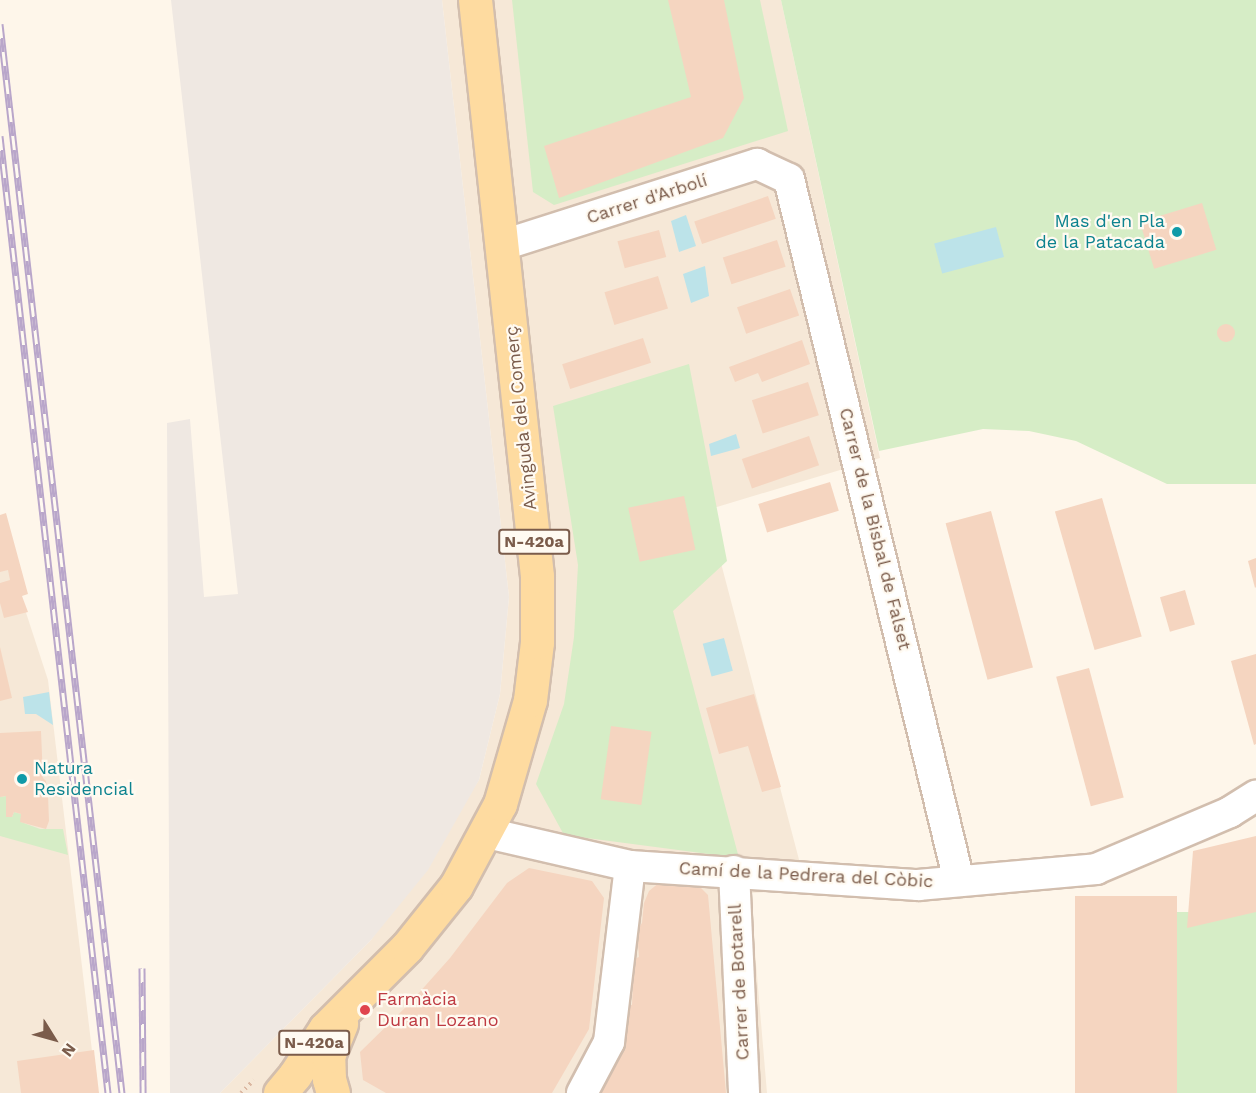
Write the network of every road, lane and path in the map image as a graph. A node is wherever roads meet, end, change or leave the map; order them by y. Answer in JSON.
{"nodes":[{"id":1,"x":475,"y":0,"type":"edge"},
{"id":2,"x":789,"y":179,"type":"joint"},
{"id":3,"x":503,"y":245,"type":"junction"},
{"id":4,"x":1256,"y":796,"type":"edge"},
{"id":5,"x":487,"y":833,"type":"junction"},
{"id":6,"x":630,"y":866,"type":"junction"},
{"id":7,"x":734,"y":872,"type":"junction"},
{"id":8,"x":959,"y":881,"type":"junction"},
{"id":9,"x":357,"y":1000,"type":"junction"},
{"id":10,"x":268,"y":1085,"type":"edge"},
{"id":11,"x":241,"y":1093,"type":"edge"},
{"id":12,"x":333,"y":1093,"type":"edge"},
{"id":13,"x":582,"y":1093,"type":"edge"},
{"id":14,"x":744,"y":1093,"type":"edge"}],
"edges":[{"from":1,"to":3,"type":"main road","name":"Avinguda del Comerç","number":"N-420a"},
{"from":2,"to":3,"type":"street","name":"Carrer d'Arbolí"},
{"from":2,"to":8,"type":"street","name":"Carrer de la Bisbal de Falset"},
{"from":3,"to":5,"type":"main road","name":"Avinguda del Comerç","number":"N-420a"},
{"from":4,"to":8,"type":"street","name":"Camí de la Pedrera del Còbic"},
{"from":5,"to":6,"type":"street","name":"Camí de la Pedrera del Còbic"},
{"from":5,"to":9,"type":"main road","name":"Avinguda del Comerç","number":"N-420a"},
{"from":6,"to":7,"type":"street","name":"Camí de la Pedrera del Còbic"},
{"from":6,"to":13,"type":"street"},
{"from":7,"to":8,"type":"street","name":"Camí de la Pedrera del Còbic"},
{"from":7,"to":14,"type":"street","name":"Carrer de Botarell"},
{"from":9,"to":10,"type":"main road","name":"Avinguda del Comerç","number":"N-420a"},
{"from":9,"to":12,"type":"main road","name":"Avinguda del Comerç","number":"N-420a"},
{"from":10,"to":11,"type":"path"}]}
